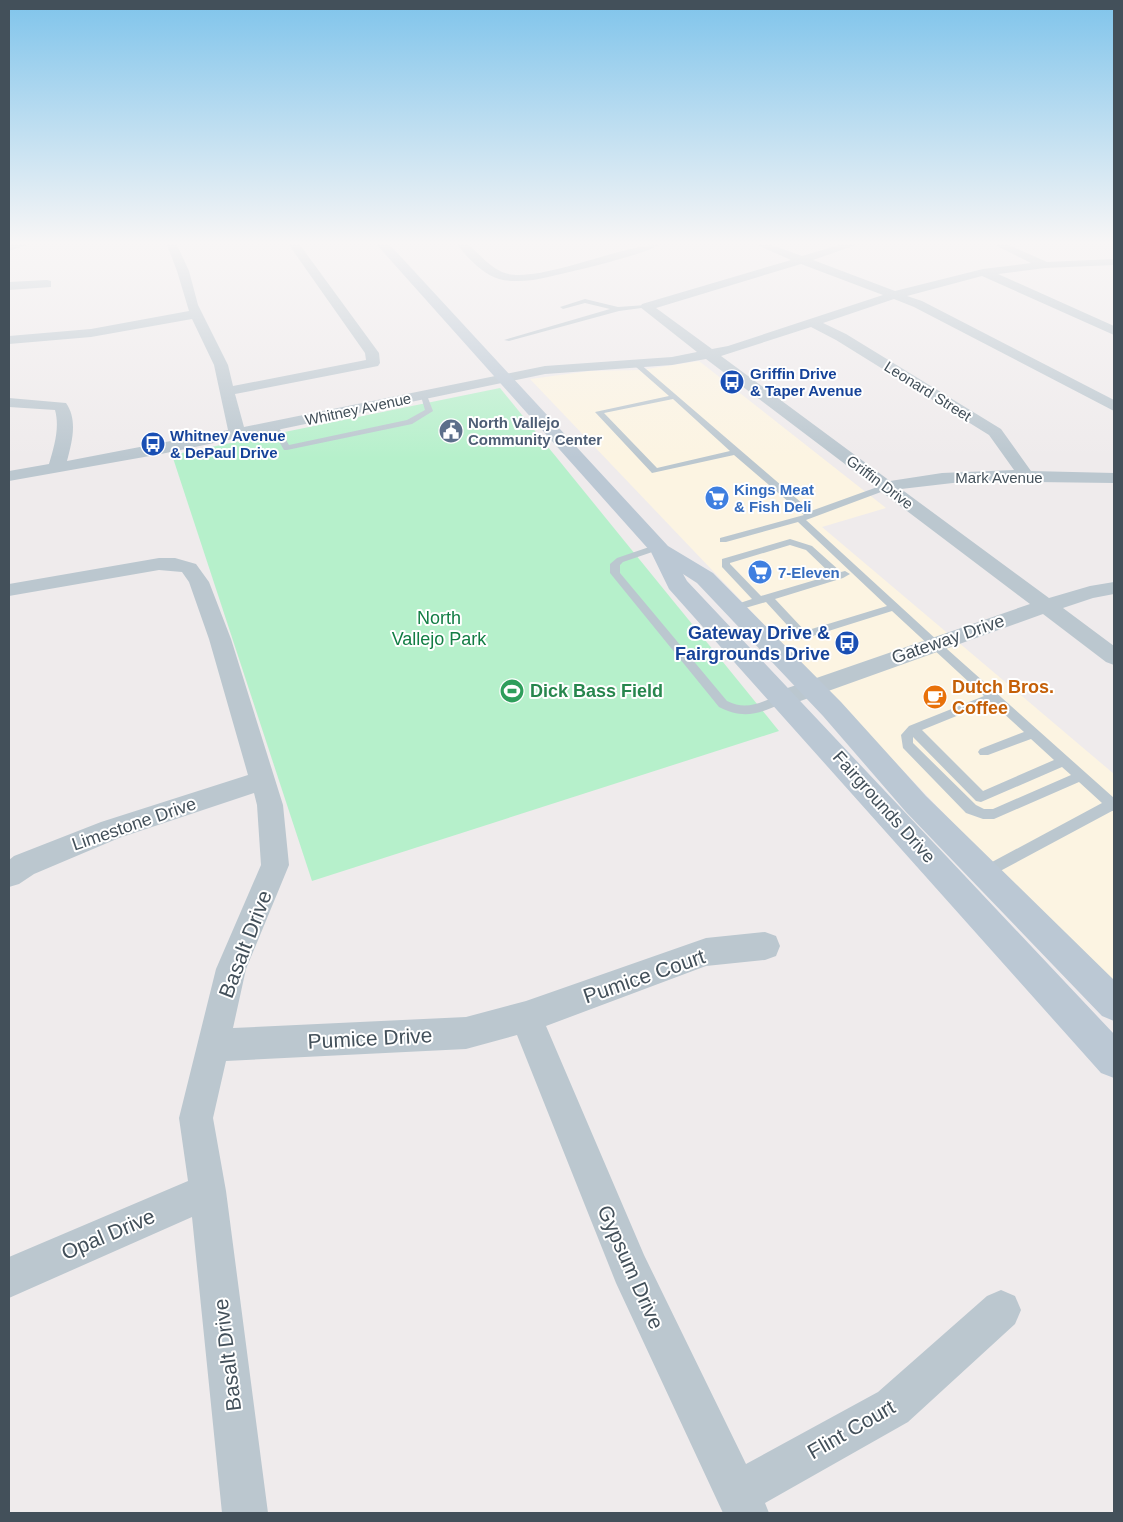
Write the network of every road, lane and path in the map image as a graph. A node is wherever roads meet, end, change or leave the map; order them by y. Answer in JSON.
{"nodes":[{"id":1,"x":184,"y":316,"type":"edge"},
{"id":2,"x":197,"y":316,"type":"edge"},
{"id":3,"x":345,"y":316,"type":"edge"},
{"id":4,"x":449,"y":316,"type":"edge"},
{"id":5,"x":594,"y":316,"type":"edge"},
{"id":6,"x":658,"y":316,"type":"edge"},
{"id":7,"x":834,"y":316,"type":"edge"},
{"id":8,"x":938,"y":316,"type":"edge"},
{"id":9,"x":1081,"y":316,"type":"edge"},
{"id":10,"x":813,"y":323,"type":"junction"},
{"id":11,"x":1114,"y":331,"type":"edge"},
{"id":12,"x":9,"y":340,"type":"edge"},
{"id":13,"x":507,"y":340,"type":"dead end"},
{"id":14,"x":708,"y":354,"type":"junction"},
{"id":15,"x":639,"y":365,"type":"junction"},
{"id":16,"x":506,"y":378,"type":"junction"},
{"id":17,"x":228,"y":391,"type":"junction"},
{"id":18,"x":423,"y":395,"type":"junction"},
{"id":19,"x":674,"y":397,"type":"junction"},
{"id":20,"x":9,"y":403,"type":"edge"},
{"id":21,"x":1114,"y":406,"type":"edge"},
{"id":22,"x":274,"y":426,"type":"junction"},
{"id":23,"x":237,"y":433,"type":"junction"},
{"id":24,"x":736,"y":452,"type":"junction"},
{"id":25,"x":56,"y":469,"type":"junction"},
{"id":26,"x":9,"y":476,"type":"edge"},
{"id":27,"x":1027,"y":476,"type":"junction"},
{"id":28,"x":1114,"y":478,"type":"edge"},
{"id":29,"x":886,"y":487,"type":"junction"},
{"id":30,"x":810,"y":515,"type":"junction"},
{"id":31,"x":799,"y":518,"type":"junction"},
{"id":32,"x":723,"y":540,"type":"dead end"},
{"id":33,"x":660,"y":548,"type":"junction"},
{"id":34,"x":855,"y":571,"type":"junction"},
{"id":35,"x":839,"y":576,"type":"junction"},
{"id":36,"x":1114,"y":588,"type":"edge"},
{"id":37,"x":9,"y":590,"type":"edge"},
{"id":38,"x":764,"y":599,"type":"junction"},
{"id":39,"x":1046,"y":606,"type":"junction"},
{"id":40,"x":894,"y":607,"type":"junction"},
{"id":41,"x":735,"y":608,"type":"junction"},
{"id":42,"x":934,"y":644,"type":"junction"},
{"id":43,"x":1114,"y":657,"type":"edge"},
{"id":44,"x":798,"y":693,"type":"junction"},
{"id":45,"x":993,"y":697,"type":"junction"},
{"id":46,"x":913,"y":729,"type":"junction"},
{"id":47,"x":1032,"y":733,"type":"junction"},
{"id":48,"x":984,"y":752,"type":"dead end"},
{"id":49,"x":1064,"y":761,"type":"junction"},
{"id":50,"x":1080,"y":776,"type":"junction"},
{"id":51,"x":263,"y":780,"type":"junction"},
{"id":52,"x":1113,"y":805,"type":"edge"},
{"id":53,"x":984,"y":872,"type":"junction"},
{"id":54,"x":9,"y":875,"type":"edge"},
{"id":55,"x":765,"y":946,"type":"dead end"},
{"id":56,"x":1114,"y":1004,"type":"edge"},
{"id":57,"x":526,"y":1017,"type":"junction"},
{"id":58,"x":212,"y":1045,"type":"junction"},
{"id":59,"x":1114,"y":1060,"type":"edge"},
{"id":60,"x":208,"y":1192,"type":"junction"},
{"id":61,"x":9,"y":1279,"type":"edge"},
{"id":62,"x":1001,"y":1310,"type":"dead end"},
{"id":63,"x":741,"y":1503,"type":"edge"},
{"id":64,"x":245,"y":1513,"type":"edge"}],
"edges":[{"from":1,"to":12,"type":"street"},
{"from":2,"to":17,"type":"street"},
{"from":3,"to":17,"type":"street"},
{"from":4,"to":16,"type":"main road","name":"Fairgrounds Drive"},
{"from":5,"to":13,"type":"lane"},
{"from":6,"to":14,"type":"street","name":"Griffin Drive"},
{"from":7,"to":10,"type":"street","name":"Whitney Avenue"},
{"from":8,"to":21,"type":"street"},
{"from":9,"to":11,"type":"street"},
{"from":10,"to":14,"type":"street","name":"Whitney Avenue"},
{"from":10,"to":27,"type":"street","name":"Leonard Street"},
{"from":14,"to":15,"type":"street","name":"Whitney Avenue"},
{"from":14,"to":29,"type":"street","name":"Griffin Drive"},
{"from":15,"to":16,"type":"street","name":"Whitney Avenue"},
{"from":15,"to":19,"type":"lane"},
{"from":16,"to":18,"type":"street","name":"Whitney Avenue"},
{"from":16,"to":33,"type":"main road","name":"Fairgrounds Drive"},
{"from":17,"to":23,"type":"street"},
{"from":18,"to":22,"type":"street","name":"Whitney Avenue"},
{"from":18,"to":22,"type":"lane"},
{"from":19,"to":24,"type":"lane"},
{"from":19,"to":24,"type":"lane"},
{"from":20,"to":25,"type":"street"},
{"from":22,"to":23,"type":"street","name":"Whitney Avenue"},
{"from":23,"to":25,"type":"street","name":"Whitney Avenue"},
{"from":24,"to":30,"type":"lane"},
{"from":25,"to":26,"type":"street","name":"Whitney Avenue"},
{"from":27,"to":28,"type":"street","name":"Mark Avenue"},
{"from":27,"to":29,"type":"street","name":"Mark Avenue"},
{"from":29,"to":30,"type":"lane"},
{"from":29,"to":39,"type":"street","name":"Griffin Drive"},
{"from":30,"to":31,"type":"lane"},
{"from":31,"to":32,"type":"lane"},
{"from":31,"to":34,"type":"lane"},
{"from":33,"to":41,"type":"main road","name":"Fairgrounds Drive"},
{"from":33,"to":44,"type":"main road","name":"Fairgrounds Drive"},
{"from":33,"to":44,"type":"lane"},
{"from":34,"to":35,"type":"lane"},
{"from":34,"to":40,"type":"lane"},
{"from":35,"to":38,"type":"lane"},
{"from":35,"to":38,"type":"lane"},
{"from":36,"to":39,"type":"street","name":"Gateway Drive"},
{"from":37,"to":51,"type":"street","name":"Basalt Drive"},
{"from":38,"to":40,"type":"lane"},
{"from":38,"to":41,"type":"lane"},
{"from":39,"to":42,"type":"street","name":"Gateway Drive"},
{"from":39,"to":43,"type":"street","name":"Griffin Drive"},
{"from":40,"to":42,"type":"lane"},
{"from":41,"to":44,"type":"main road","name":"Fairgrounds Drive"},
{"from":42,"to":44,"type":"street","name":"Gateway Drive"},
{"from":42,"to":45,"type":"lane"},
{"from":44,"to":53,"type":"main road","name":"Fairgrounds Drive"},
{"from":44,"to":59,"type":"main road","name":"Fairgrounds Drive"},
{"from":45,"to":46,"type":"lane"},
{"from":45,"to":47,"type":"lane"},
{"from":46,"to":49,"type":"lane"},
{"from":46,"to":50,"type":"lane"},
{"from":47,"to":48,"type":"lane"},
{"from":47,"to":49,"type":"lane"},
{"from":49,"to":50,"type":"lane"},
{"from":50,"to":52,"type":"lane"},
{"from":51,"to":54,"type":"street","name":"Limestone Drive"},
{"from":51,"to":58,"type":"street","name":"Basalt Drive"},
{"from":52,"to":53,"type":"lane"},
{"from":53,"to":56,"type":"main road","name":"Fairgrounds Drive"},
{"from":55,"to":57,"type":"street","name":"Pumice Court"},
{"from":57,"to":58,"type":"street","name":"Pumice Drive"},
{"from":57,"to":63,"type":"street","name":"Gypsum Drive"},
{"from":58,"to":60,"type":"street","name":"Basalt Drive"},
{"from":60,"to":61,"type":"street","name":"Opal Drive"},
{"from":60,"to":64,"type":"street","name":"Basalt Drive"},
{"from":62,"to":63,"type":"street","name":"Flint Court"}]}
